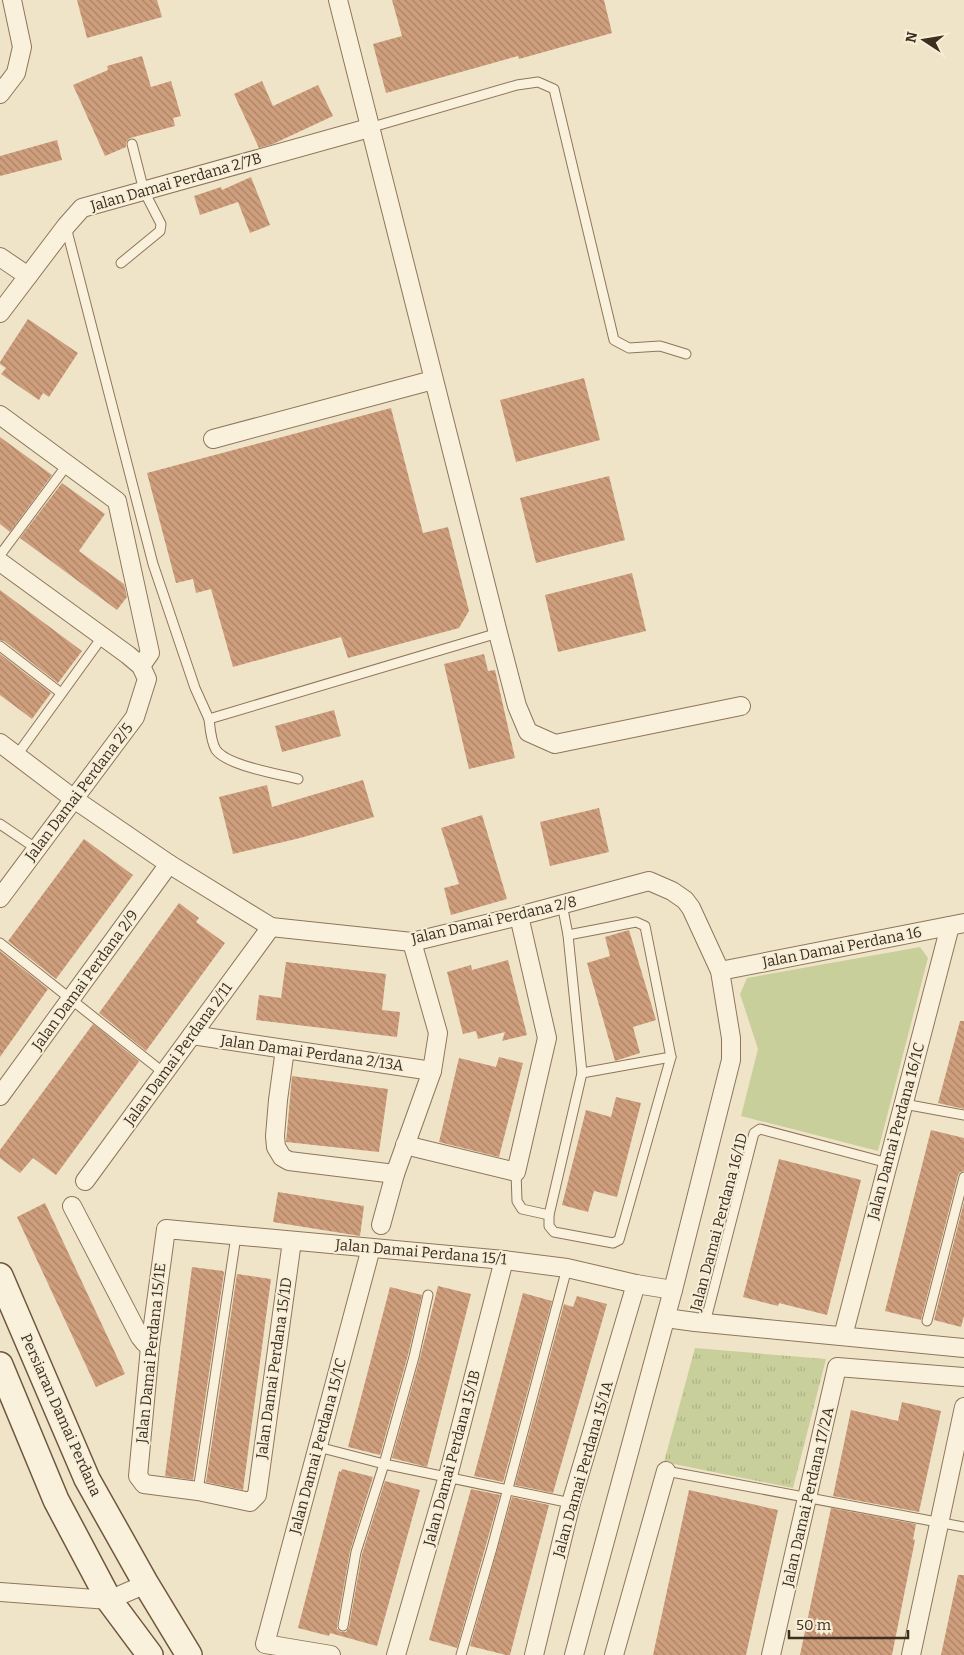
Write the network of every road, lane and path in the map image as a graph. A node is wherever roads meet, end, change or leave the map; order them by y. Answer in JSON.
{"nodes":[{"id":1,"x":12,"y":0,"type":"edge"},
{"id":2,"x":338,"y":0,"type":"edge"},
{"id":3,"x":0,"y":94,"type":"edge"},
{"id":4,"x":369,"y":128,"type":"junction"},
{"id":5,"x":132,"y":144,"type":"dead end"},
{"id":6,"x":144,"y":191,"type":"junction"},
{"id":7,"x":66,"y":226,"type":"junction"},
{"id":8,"x":0,"y":257,"type":"edge"},
{"id":9,"x":121,"y":263,"type":"dead end"},
{"id":10,"x":28,"y":276,"type":"junction"},
{"id":11,"x":0,"y":313,"type":"edge"},
{"id":12,"x":686,"y":354,"type":"dead end"},
{"id":13,"x":433,"y":380,"type":"junction"},
{"id":14,"x":0,"y":415,"type":"edge"},
{"id":15,"x":213,"y":440,"type":"dead end"},
{"id":16,"x":67,"y":464,"type":"junction"},
{"id":17,"x":0,"y":555,"type":"edge"},
{"id":18,"x":0,"y":562,"type":"edge"},
{"id":19,"x":498,"y":633,"type":"junction"},
{"id":20,"x":103,"y":636,"type":"junction"},
{"id":21,"x":0,"y":646,"type":"edge"},
{"id":22,"x":144,"y":673,"type":"junction"},
{"id":23,"x":61,"y":692,"type":"junction"},
{"id":24,"x":741,"y":706,"type":"dead end"},
{"id":25,"x":209,"y":719,"type":"junction"},
{"id":26,"x":0,"y":743,"type":"edge"},
{"id":27,"x":17,"y":755,"type":"junction"},
{"id":28,"x":298,"y":780,"type":"dead end"},
{"id":29,"x":74,"y":799,"type":"junction"},
{"id":30,"x":0,"y":824,"type":"edge"},
{"id":31,"x":37,"y":849,"type":"junction"},
{"id":32,"x":169,"y":864,"type":"junction"},
{"id":33,"x":0,"y":898,"type":"edge"},
{"id":34,"x":562,"y":904,"type":"junction"},
{"id":35,"x":520,"y":916,"type":"junction"},
{"id":36,"x":957,"y":925,"type":"edge"},
{"id":37,"x":271,"y":927,"type":"junction"},
{"id":38,"x":568,"y":935,"type":"junction"},
{"id":39,"x":412,"y":942,"type":"junction"},
{"id":40,"x":0,"y":943,"type":"edge"},
{"id":41,"x":720,"y":971,"type":"junction"},
{"id":42,"x":71,"y":999,"type":"junction"},
{"id":43,"x":192,"y":1036,"type":"junction"},
{"id":44,"x":285,"y":1049,"type":"junction"},
{"id":45,"x":671,"y":1057,"type":"junction"},
{"id":46,"x":432,"y":1071,"type":"junction"},
{"id":47,"x":164,"y":1073,"type":"junction"},
{"id":48,"x":582,"y":1073,"type":"junction"},
{"id":49,"x":0,"y":1096,"type":"edge"},
{"id":50,"x":904,"y":1104,"type":"junction"},
{"id":51,"x":964,"y":1115,"type":"edge"},
{"id":52,"x":405,"y":1145,"type":"junction"},
{"id":53,"x":888,"y":1163,"type":"junction"},
{"id":54,"x":516,"y":1172,"type":"junction"},
{"id":55,"x":395,"y":1174,"type":"junction"},
{"id":56,"x":964,"y":1177,"type":"edge"},
{"id":57,"x":86,"y":1181,"type":"dead end"},
{"id":58,"x":72,"y":1206,"type":"dead end"},
{"id":59,"x":549,"y":1216,"type":"junction"},
{"id":60,"x":381,"y":1225,"type":"dead end"},
{"id":61,"x":166,"y":1229,"type":"joint"},
{"id":62,"x":236,"y":1236,"type":"junction"},
{"id":63,"x":292,"y":1241,"type":"junction"},
{"id":64,"x":371,"y":1248,"type":"junction"},
{"id":65,"x":504,"y":1260,"type":"junction"},
{"id":66,"x":567,"y":1268,"type":"junction"},
{"id":67,"x":0,"y":1276,"type":"edge"},
{"id":68,"x":636,"y":1284,"type":"junction"},
{"id":69,"x":673,"y":1290,"type":"junction"},
{"id":70,"x":428,"y":1295,"type":"dead end"},
{"id":71,"x":666,"y":1318,"type":"junction"},
{"id":72,"x":927,"y":1321,"type":"dead end"},
{"id":73,"x":705,"y":1323,"type":"junction"},
{"id":74,"x":843,"y":1336,"type":"junction"},
{"id":75,"x":150,"y":1347,"type":"junction"},
{"id":76,"x":964,"y":1348,"type":"edge"},
{"id":77,"x":0,"y":1365,"type":"edge"},
{"id":78,"x":964,"y":1377,"type":"edge"},
{"id":79,"x":964,"y":1407,"type":"edge"},
{"id":80,"x":318,"y":1447,"type":"junction"},
{"id":81,"x":384,"y":1464,"type":"junction"},
{"id":82,"x":666,"y":1471,"type":"joint"},
{"id":83,"x":448,"y":1476,"type":"junction"},
{"id":84,"x":507,"y":1490,"type":"junction"},
{"id":85,"x":198,"y":1491,"type":"junction"},
{"id":86,"x":807,"y":1498,"type":"junction"},
{"id":87,"x":571,"y":1503,"type":"junction"},
{"id":88,"x":940,"y":1523,"type":"junction"},
{"id":89,"x":964,"y":1527,"type":"edge"},
{"id":90,"x":146,"y":1584,"type":"junction"},
{"id":91,"x":0,"y":1592,"type":"edge"},
{"id":92,"x":109,"y":1600,"type":"junction"},
{"id":93,"x":343,"y":1626,"type":"dead end"},
{"id":94,"x":143,"y":1650,"type":"edge"},
{"id":95,"x":189,"y":1655,"type":"edge"},
{"id":96,"x":331,"y":1655,"type":"edge"},
{"id":97,"x":396,"y":1655,"type":"edge"},
{"id":98,"x":461,"y":1655,"type":"edge"},
{"id":99,"x":534,"y":1655,"type":"edge"},
{"id":100,"x":574,"y":1655,"type":"edge"},
{"id":101,"x":614,"y":1655,"type":"edge"},
{"id":102,"x":771,"y":1655,"type":"edge"},
{"id":103,"x":911,"y":1655,"type":"edge"}],
"edges":[{"from":1,"to":3,"type":"street"},
{"from":2,"to":4,"type":"street"},
{"from":4,"to":6,"type":"street","name":"Jalan Damai Perdana 2/7B"},
{"from":4,"to":12,"type":"lane"},
{"from":4,"to":13,"type":"street"},
{"from":5,"to":6,"type":"lane"},
{"from":6,"to":7,"type":"street","name":"Jalan Damai Perdana 2/7B"},
{"from":6,"to":9,"type":"lane"},
{"from":7,"to":10,"type":"street","name":"Jalan Damai Perdana 2/7B"},
{"from":7,"to":25,"type":"lane"},
{"from":8,"to":10,"type":"street"},
{"from":10,"to":11,"type":"street","name":"Jalan Damai Perdana 2/7B"},
{"from":13,"to":15,"type":"street"},
{"from":13,"to":19,"type":"street"},
{"from":14,"to":16,"type":"street","name":"Jalan Damai Perdana 2/5"},
{"from":16,"to":17,"type":"lane"},
{"from":16,"to":22,"type":"street","name":"Jalan Damai Perdana 2/5"},
{"from":18,"to":20,"type":"street"},
{"from":19,"to":24,"type":"street"},
{"from":19,"to":25,"type":"lane"},
{"from":20,"to":22,"type":"street"},
{"from":20,"to":23,"type":"lane"},
{"from":21,"to":23,"type":"lane"},
{"from":22,"to":29,"type":"street","name":"Jalan Damai Perdana 2/5"},
{"from":23,"to":27,"type":"lane"},
{"from":25,"to":28,"type":"lane"},
{"from":26,"to":27,"type":"street","name":"Jalan Damai Perdana 2/8"},
{"from":27,"to":29,"type":"street","name":"Jalan Damai Perdana 2/8"},
{"from":29,"to":31,"type":"street","name":"Jalan Damai Perdana 2/5"},
{"from":29,"to":32,"type":"street","name":"Jalan Damai Perdana 2/8"},
{"from":30,"to":31,"type":"lane"},
{"from":31,"to":33,"type":"street","name":"Jalan Damai Perdana 2/5"},
{"from":32,"to":37,"type":"street","name":"Jalan Damai Perdana 2/8"},
{"from":32,"to":42,"type":"street","name":"Jalan Damai Perdana 2/9"},
{"from":34,"to":35,"type":"street","name":"Jalan Damai Perdana 2/8"},
{"from":34,"to":38,"type":"lane"},
{"from":34,"to":41,"type":"street","name":"Jalan Damai Perdana 2/8"},
{"from":35,"to":39,"type":"street","name":"Jalan Damai Perdana 2/8"},
{"from":35,"to":54,"type":"street"},
{"from":36,"to":41,"type":"street","name":"Jalan Damai Perdana 16"},
{"from":36,"to":50,"type":"street","name":"Jalan Damai Perdana 16/1C"},
{"from":37,"to":39,"type":"street","name":"Jalan Damai Perdana 2/8"},
{"from":37,"to":43,"type":"street","name":"Jalan Damai Perdana 2/11"},
{"from":38,"to":45,"type":"lane"},
{"from":38,"to":48,"type":"lane"},
{"from":39,"to":46,"type":"street"},
{"from":40,"to":42,"type":"lane"},
{"from":41,"to":69,"type":"street"},
{"from":42,"to":47,"type":"lane"},
{"from":42,"to":49,"type":"street","name":"Jalan Damai Perdana 2/9"},
{"from":43,"to":44,"type":"street","name":"Jalan Damai Perdana 2/13A"},
{"from":43,"to":47,"type":"street","name":"Jalan Damai Perdana 2/11"},
{"from":44,"to":46,"type":"street","name":"Jalan Damai Perdana 2/13A"},
{"from":44,"to":55,"type":"street"},
{"from":45,"to":48,"type":"lane"},
{"from":45,"to":59,"type":"lane"},
{"from":46,"to":52,"type":"street"},
{"from":47,"to":57,"type":"street","name":"Jalan Damai Perdana 2/11"},
{"from":48,"to":59,"type":"lane"},
{"from":50,"to":51,"type":"lane"},
{"from":50,"to":53,"type":"street","name":"Jalan Damai Perdana 16/1C"},
{"from":52,"to":54,"type":"street"},
{"from":52,"to":55,"type":"street"},
{"from":53,"to":73,"type":"lane","name":"Jalan Damai Perdana 16/1D"},
{"from":53,"to":74,"type":"street","name":"Jalan Damai Perdana 16/1C"},
{"from":54,"to":59,"type":"lane"},
{"from":55,"to":60,"type":"street"},
{"from":56,"to":72,"type":"lane"},
{"from":58,"to":75,"type":"street"},
{"from":61,"to":62,"type":"street","name":"Jalan Damai Perdana 15/1"},
{"from":61,"to":75,"type":"street","name":"Jalan Damai Perdana 15/1E"},
{"from":62,"to":63,"type":"street","name":"Jalan Damai Perdana 15/1"},
{"from":62,"to":85,"type":"lane"},
{"from":63,"to":64,"type":"street","name":"Jalan Damai Perdana 15/1"},
{"from":63,"to":85,"type":"street","name":"Jalan Damai Perdana 15/1D"},
{"from":64,"to":65,"type":"street","name":"Jalan Damai Perdana 15/1"},
{"from":64,"to":80,"type":"street","name":"Jalan Damai Perdana 15/1C"},
{"from":65,"to":66,"type":"street","name":"Jalan Damai Perdana 15/1"},
{"from":65,"to":83,"type":"street","name":"Jalan Damai Perdana 15/1B"},
{"from":66,"to":68,"type":"street","name":"Jalan Damai Perdana 15/1"},
{"from":66,"to":84,"type":"lane"},
{"from":67,"to":90,"type":"main road","name":"Persiaran Damai Perdana"},
{"from":68,"to":69,"type":"street","name":"Jalan Damai Perdana 15/1"},
{"from":68,"to":87,"type":"street","name":"Jalan Damai Perdana 15/1A"},
{"from":69,"to":71,"type":"street"},
{"from":70,"to":81,"type":"lane"},
{"from":71,"to":73,"type":"street"},
{"from":71,"to":100,"type":"street"},
{"from":73,"to":74,"type":"street"},
{"from":74,"to":76,"type":"street"},
{"from":75,"to":85,"type":"street","name":"Jalan Damai Perdana 15/1E"},
{"from":77,"to":92,"type":"main road"},
{"from":78,"to":86,"type":"street","name":"Jalan Damai Perdana 17/2A"},
{"from":79,"to":88,"type":"street"},
{"from":80,"to":81,"type":"lane"},
{"from":80,"to":96,"type":"street","name":"Jalan Damai Perdana 15/1C"},
{"from":81,"to":83,"type":"lane"},
{"from":81,"to":93,"type":"lane"},
{"from":82,"to":86,"type":"lane"},
{"from":82,"to":101,"type":"street"},
{"from":83,"to":84,"type":"lane"},
{"from":83,"to":97,"type":"street","name":"Jalan Damai Perdana 15/1B"},
{"from":84,"to":87,"type":"lane"},
{"from":84,"to":98,"type":"lane"},
{"from":86,"to":88,"type":"lane"},
{"from":86,"to":102,"type":"street","name":"Jalan Damai Perdana 17/2A"},
{"from":87,"to":99,"type":"street","name":"Jalan Damai Perdana 15/1A"},
{"from":88,"to":89,"type":"lane"},
{"from":88,"to":103,"type":"street"},
{"from":90,"to":92,"type":"street"},
{"from":90,"to":95,"type":"main road","name":"Persiaran Damai Perdana"},
{"from":91,"to":92,"type":"street"},
{"from":92,"to":94,"type":"main road"}]}
